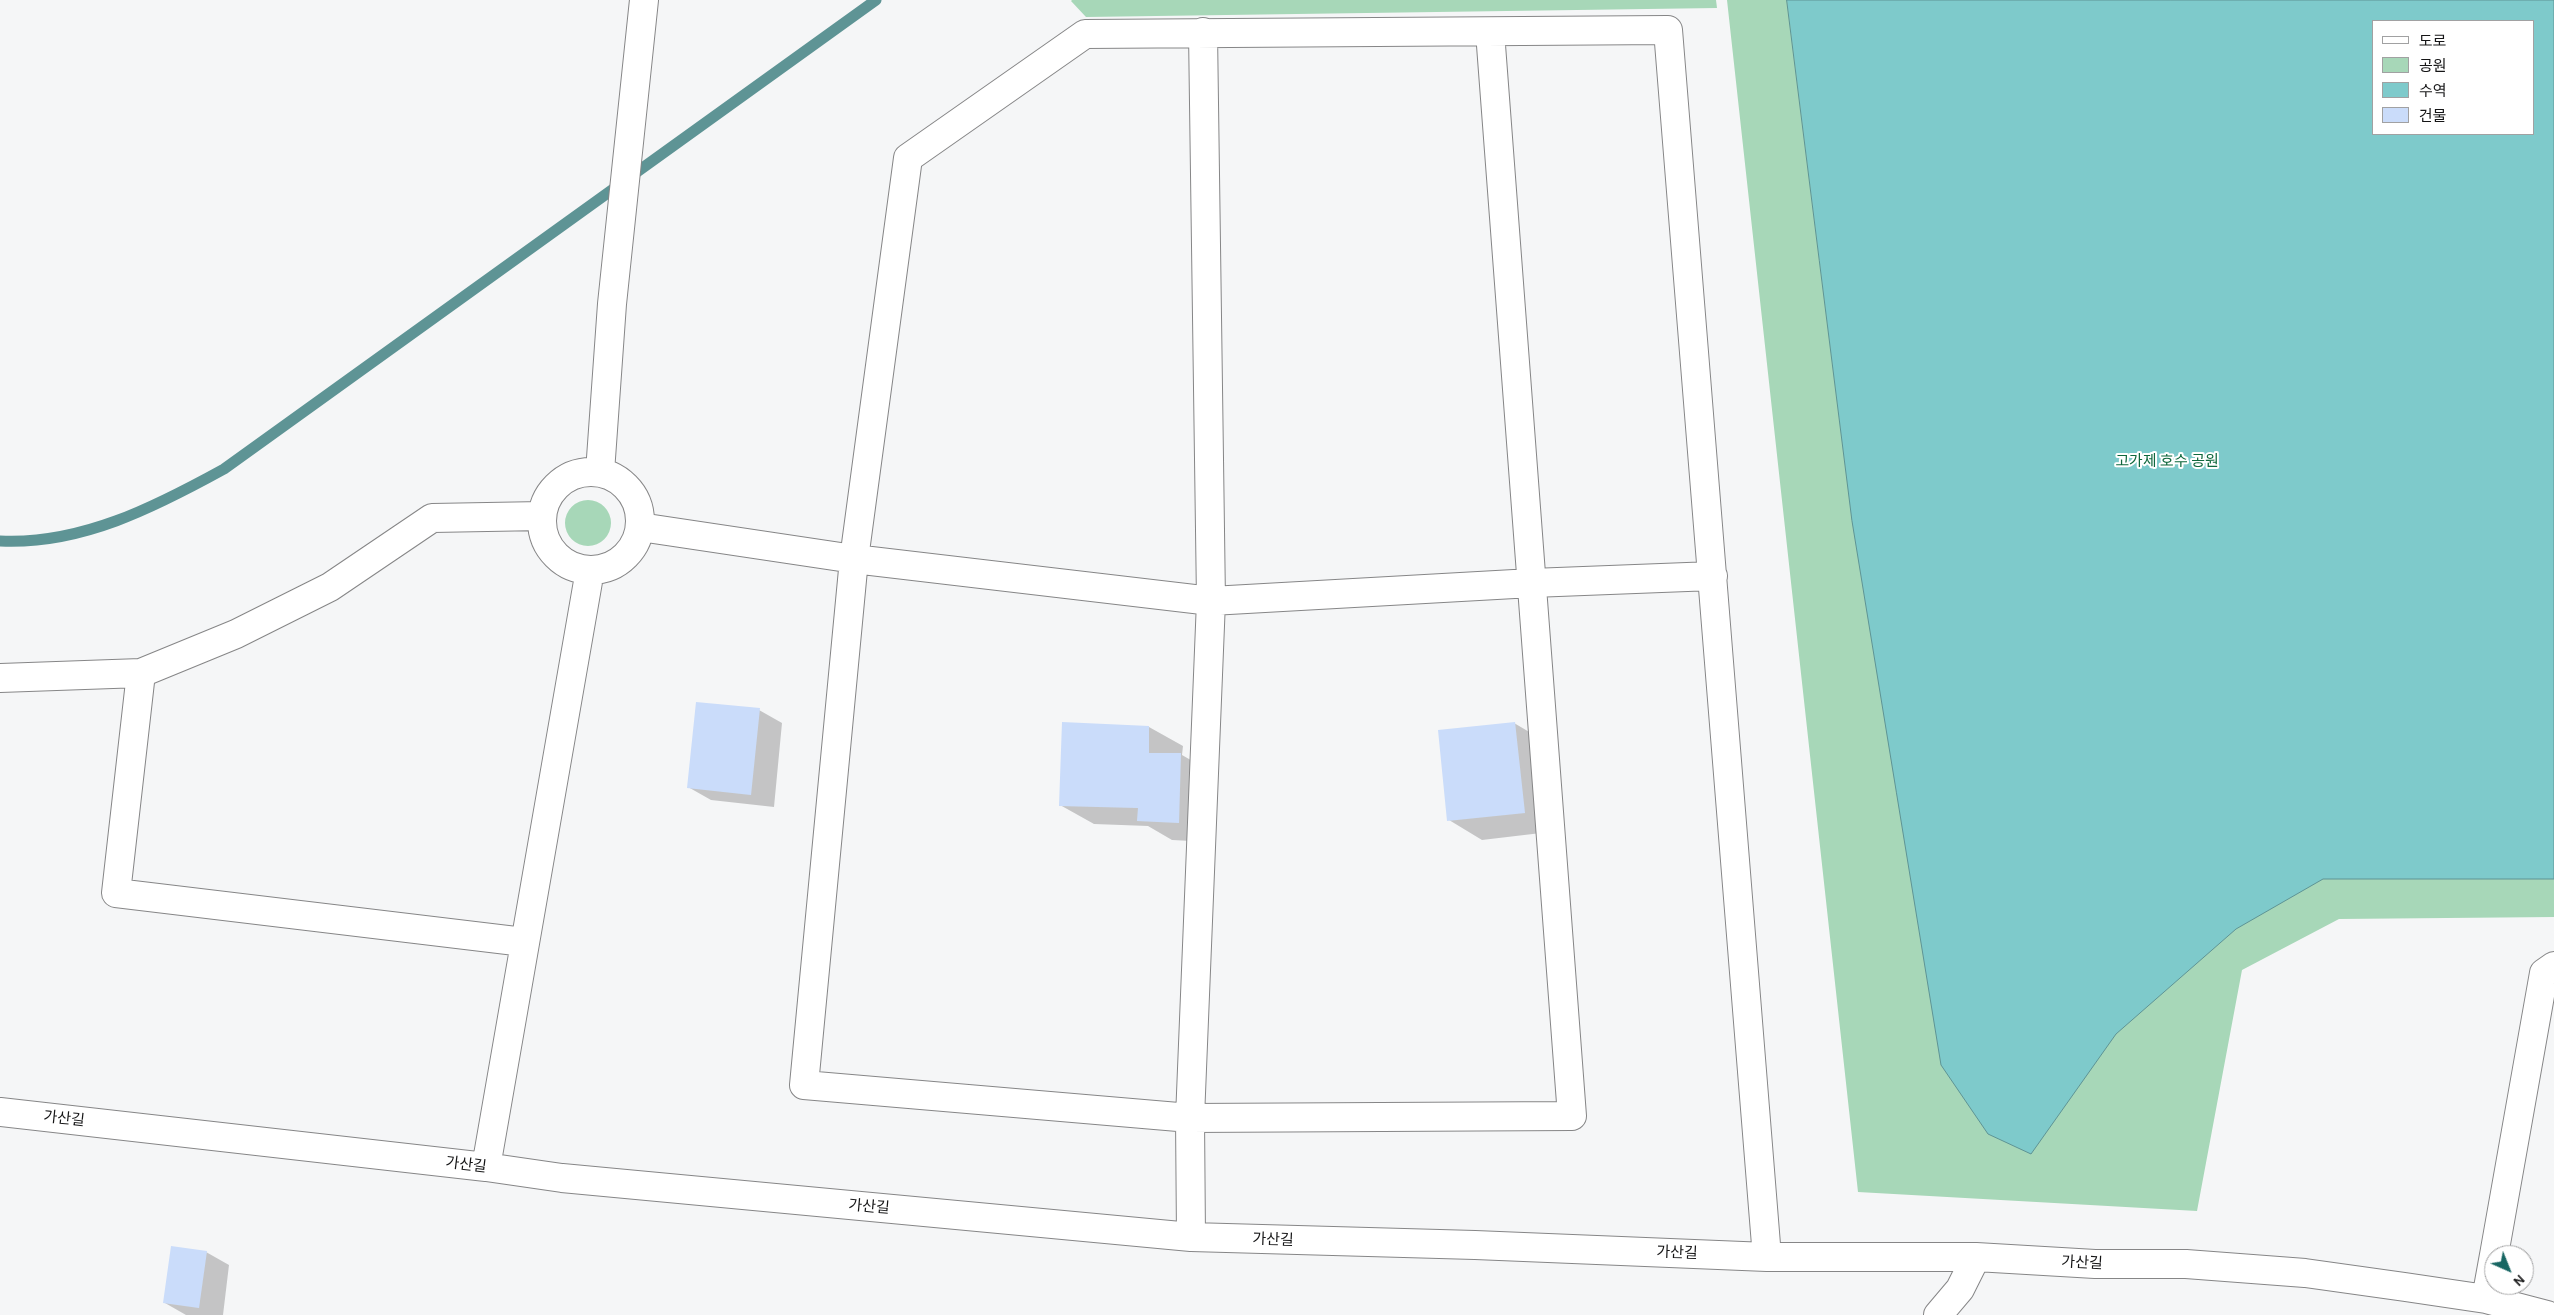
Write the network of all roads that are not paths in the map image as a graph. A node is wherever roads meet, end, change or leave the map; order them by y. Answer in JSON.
{"nodes":[{"id":1,"x":644,"y":0,"type":"edge"},
{"id":2,"x":1203,"y":32,"type":"junction"},
{"id":3,"x":1490,"y":32,"type":"junction"},
{"id":4,"x":600,"y":472,"type":"junction"},
{"id":5,"x":542,"y":516,"type":"junction"},
{"id":6,"x":640,"y":527,"type":"junction"},
{"id":7,"x":854,"y":559,"type":"junction"},
{"id":8,"x":590,"y":570,"type":"junction"},
{"id":9,"x":1713,"y":576,"type":"junction"},
{"id":10,"x":1532,"y":584,"type":"junction"},
{"id":11,"x":1211,"y":601,"type":"junction"},
{"id":12,"x":141,"y":673,"type":"junction"},
{"id":13,"x":0,"y":678,"type":"edge"},
{"id":14,"x":524,"y":942,"type":"junction"},
{"id":15,"x":2554,"y":966,"type":"edge"},
{"id":16,"x":0,"y":1112,"type":"edge"},
{"id":17,"x":1190,"y":1118,"type":"junction"},
{"id":18,"x":486,"y":1167,"type":"junction"},
{"id":19,"x":1190,"y":1237,"type":"junction"},
{"id":20,"x":2496,"y":1245,"type":"edge"},
{"id":21,"x":1767,"y":1257,"type":"junction"},
{"id":22,"x":1976,"y":1257,"type":"junction"},
{"id":23,"x":2487,"y":1295,"type":"edge"},
{"id":24,"x":2486,"y":1299,"type":"junction"},
{"id":25,"x":1938,"y":1315,"type":"edge"},
{"id":26,"x":2547,"y":1315,"type":"edge"}],
"edges":[{"from":1,"to":4,"type":"street"},
{"from":2,"to":3,"type":"street"},
{"from":2,"to":7,"type":"street"},
{"from":2,"to":11,"type":"street"},
{"from":3,"to":9,"type":"street"},
{"from":3,"to":10,"type":"street"},
{"from":4,"to":5,"type":"street"},
{"from":4,"to":6,"type":"street"},
{"from":5,"to":8,"type":"street"},
{"from":5,"to":12,"type":"street"},
{"from":6,"to":7,"type":"street"},
{"from":6,"to":8,"type":"street"},
{"from":7,"to":11,"type":"street"},
{"from":7,"to":17,"type":"street"},
{"from":8,"to":14,"type":"street"},
{"from":9,"to":10,"type":"street"},
{"from":9,"to":21,"type":"street"},
{"from":10,"to":11,"type":"street"},
{"from":10,"to":17,"type":"street"},
{"from":11,"to":17,"type":"street"},
{"from":12,"to":13,"type":"street"},
{"from":12,"to":14,"type":"street"},
{"from":14,"to":18,"type":"street"},
{"from":15,"to":20,"type":"street"},
{"from":16,"to":18,"type":"street","name":"가산길"},
{"from":17,"to":19,"type":"street"},
{"from":18,"to":19,"type":"street","name":"가산길"},
{"from":19,"to":21,"type":"street","name":"가산길"},
{"from":21,"to":22,"type":"street","name":"가산길"},
{"from":22,"to":24,"type":"street","name":"가산길"},
{"from":22,"to":25,"type":"street"},
{"from":23,"to":24,"type":"street"},
{"from":24,"to":26,"type":"street","name":"가산길"}]}
